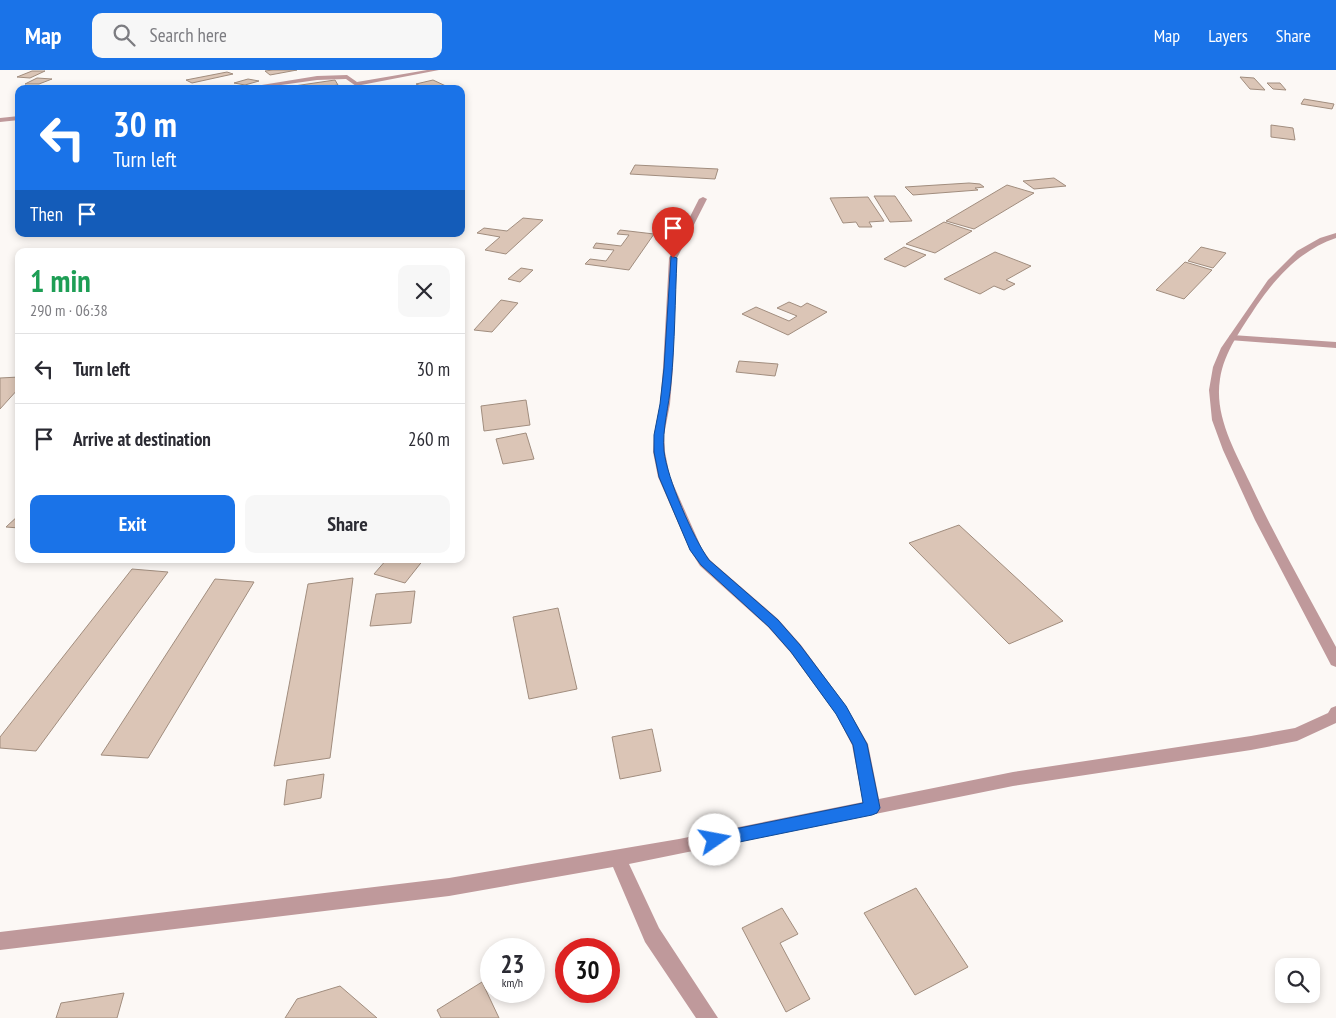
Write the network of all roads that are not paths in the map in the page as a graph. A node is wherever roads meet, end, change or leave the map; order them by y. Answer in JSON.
{"nodes":[{"id":1,"x":436,"y":70,"type":"edge"},
{"id":2,"x":262,"y":85,"type":"edge"},
{"id":3,"x":15,"y":118,"type":"edge"},
{"id":4,"x":0,"y":120,"type":"edge"},
{"id":5,"x":703,"y":199,"type":"dead end"},
{"id":6,"x":1336,"y":235,"type":"edge"},
{"id":7,"x":1232,"y":338,"type":"junction"},
{"id":8,"x":1336,"y":345,"type":"edge"},
{"id":9,"x":1336,"y":660,"type":"edge"},
{"id":10,"x":1336,"y":712,"type":"edge"},
{"id":11,"x":872,"y":808,"type":"junction"},
{"id":12,"x":618,"y":858,"type":"junction"},
{"id":13,"x":0,"y":941,"type":"edge"},
{"id":14,"x":708,"y":1018,"type":"edge"}],
"edges":[{"from":1,"to":2,"type":"street"},
{"from":3,"to":4,"type":"street"},
{"from":5,"to":11,"type":"street"},
{"from":6,"to":7,"type":"street"},
{"from":7,"to":8,"type":"street"},
{"from":7,"to":9,"type":"street"},
{"from":10,"to":11,"type":"street"},
{"from":11,"to":12,"type":"street"},
{"from":12,"to":13,"type":"street"},
{"from":12,"to":14,"type":"street"}]}
